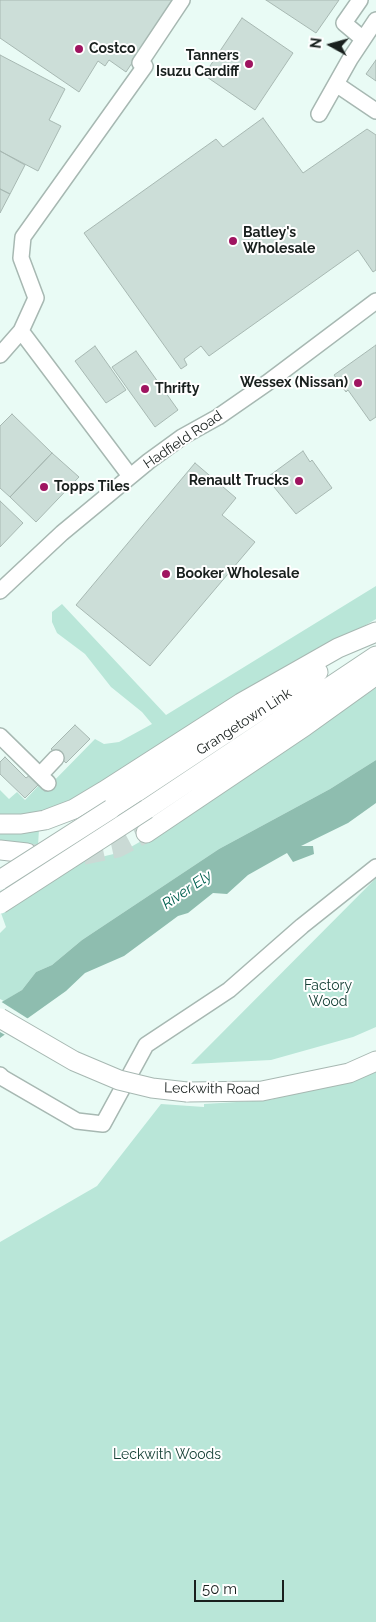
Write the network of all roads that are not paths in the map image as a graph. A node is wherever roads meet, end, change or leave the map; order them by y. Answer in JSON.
{"nodes":[{"id":1,"x":182,"y":0,"type":"edge"},
{"id":2,"x":360,"y":0,"type":"edge"},
{"id":3,"x":376,"y":20,"type":"edge"},
{"id":4,"x":363,"y":39,"type":"junction"},
{"id":5,"x":336,"y":84,"type":"junction"},
{"id":6,"x":376,"y":111,"type":"edge"},
{"id":7,"x":319,"y":114,"type":"dead end"},
{"id":8,"x":376,"y":301,"type":"edge"},
{"id":9,"x":21,"y":331,"type":"junction"},
{"id":10,"x":0,"y":355,"type":"edge"},
{"id":11,"x":130,"y":476,"type":"junction"},
{"id":12,"x":0,"y":591,"type":"edge"},
{"id":13,"x":376,"y":633,"type":"edge"},
{"id":14,"x":376,"y":656,"type":"edge"},
{"id":15,"x":376,"y":675,"type":"edge"},
{"id":16,"x":0,"y":736,"type":"edge"},
{"id":17,"x":56,"y":758,"type":"dead end"},
{"id":18,"x":0,"y":824,"type":"edge"},
{"id":19,"x":146,"y":833,"type":"tunnel mouth"},
{"id":20,"x":0,"y":850,"type":"edge"},
{"id":21,"x":27,"y":853,"type":"tunnel mouth"},
{"id":22,"x":376,"y":867,"type":"edge"},
{"id":23,"x":0,"y":880,"type":"edge"},
{"id":24,"x":0,"y":904,"type":"edge"},
{"id":25,"x":0,"y":1018,"type":"edge"},
{"id":26,"x":376,"y":1061,"type":"edge"},
{"id":27,"x":1,"y":1079,"type":"edge"}],
"edges":[{"from":1,"to":9,"type":"street"},
{"from":2,"to":4,"type":"street"},
{"from":3,"to":4,"type":"street"},
{"from":4,"to":5,"type":"street"},
{"from":5,"to":6,"type":"street"},
{"from":5,"to":7,"type":"street"},
{"from":8,"to":11,"type":"street","name":"Hadfield Road"},
{"from":9,"to":10,"type":"street"},
{"from":9,"to":11,"type":"street"},
{"from":11,"to":12,"type":"street","name":"Hadfield Road"},
{"from":13,"to":18,"type":"main road"},
{"from":13,"to":23,"type":"main road","name":"Grangetown Link","bridge":true},
{"from":14,"to":24,"type":"main road","name":"Grangetown Link","bridge":true},
{"from":15,"to":19,"type":"main road"},
{"from":16,"to":17,"type":"street"},
{"from":20,"to":21,"type":"main road"},
{"from":22,"to":27,"type":"street"},
{"from":25,"to":26,"type":"main road","name":"Leckwith Road","bridge":true}]}
